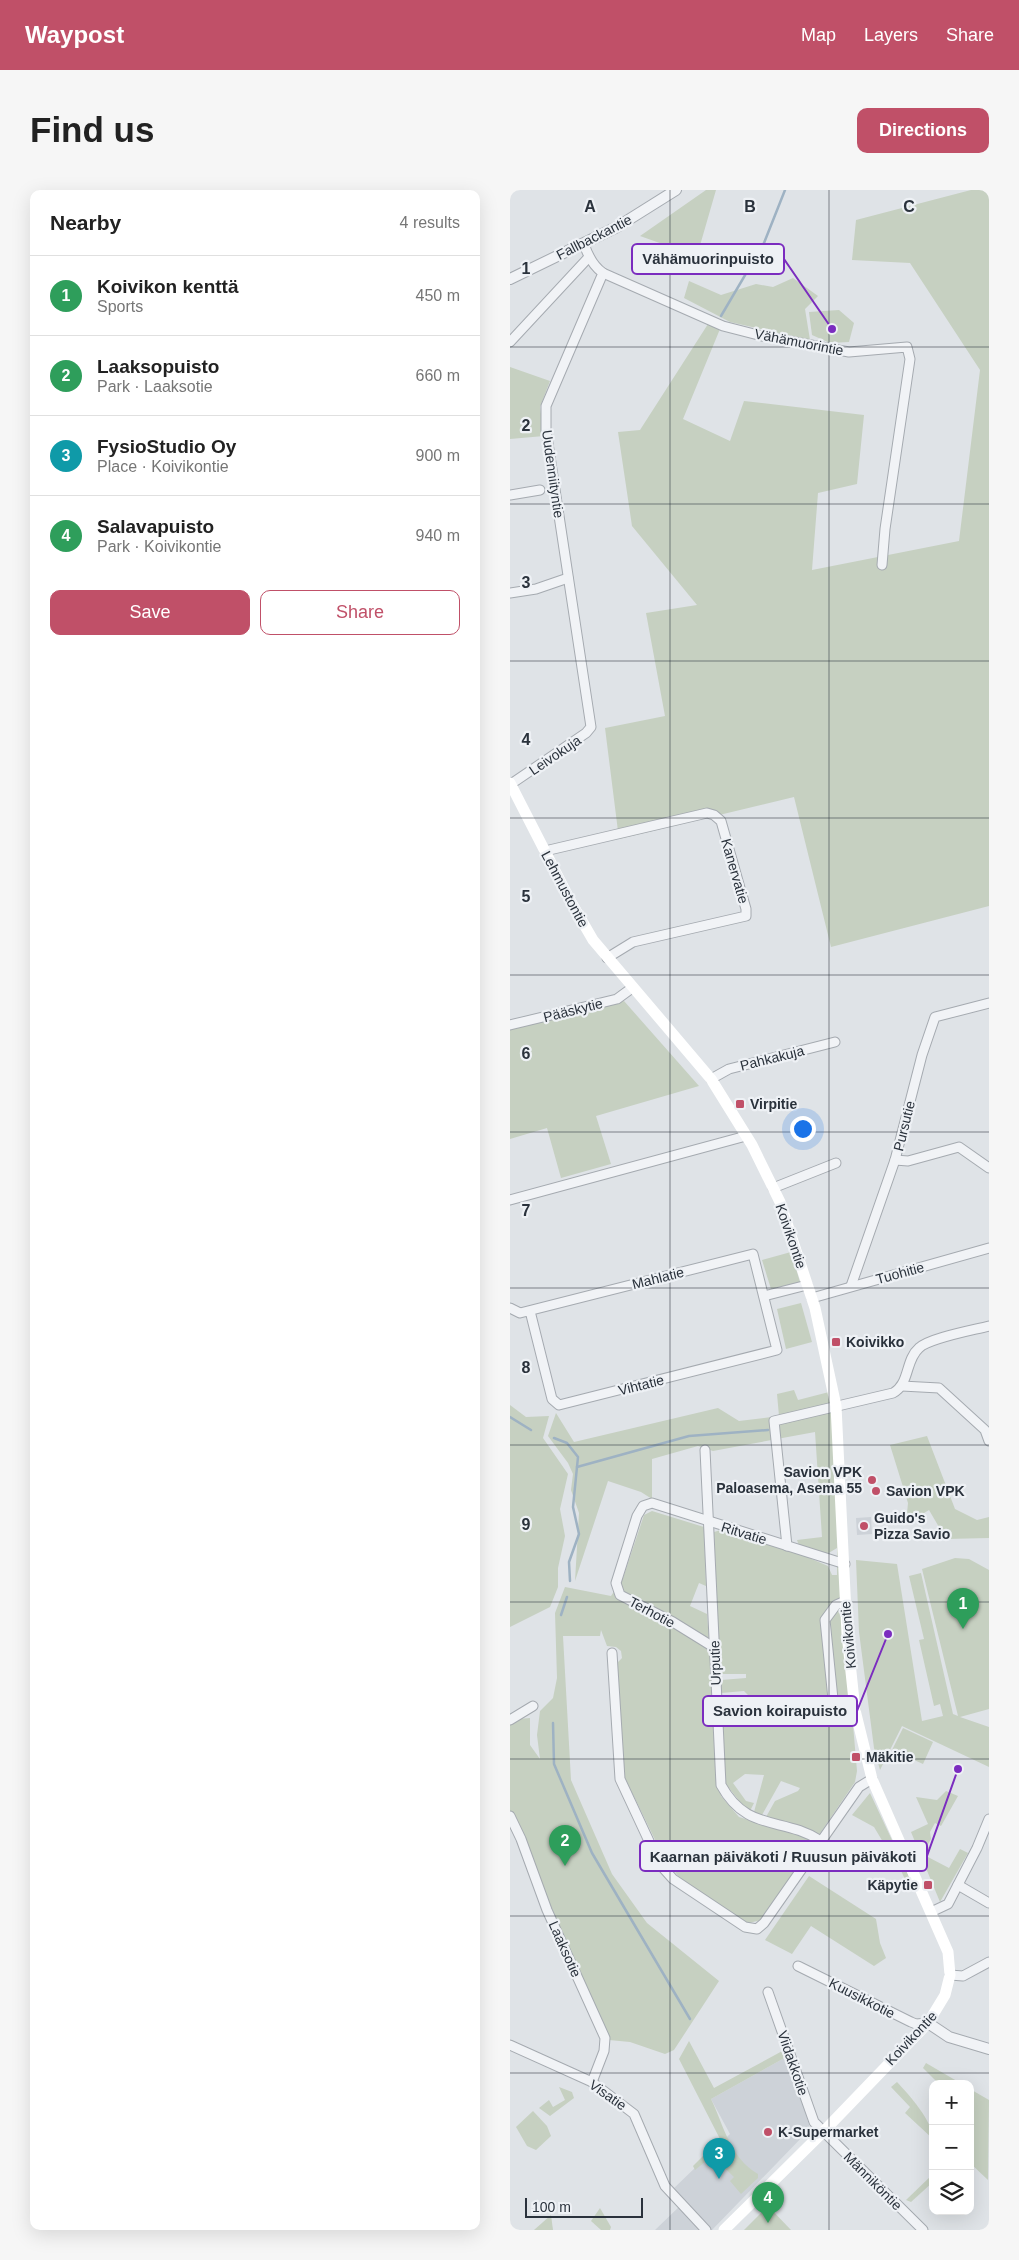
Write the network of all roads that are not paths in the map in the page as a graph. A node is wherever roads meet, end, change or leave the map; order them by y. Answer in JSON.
{"nodes":[{"id":1,"x":676,"y":190,"type":"edge"},
{"id":2,"x":584,"y":244,"type":"junction"},
{"id":3,"x":589,"y":257,"type":"junction"},
{"id":4,"x":603,"y":273,"type":"junction"},
{"id":5,"x":510,"y":279,"type":"edge"},
{"id":6,"x":510,"y":342,"type":"edge"},
{"id":7,"x":540,"y":490,"type":"dead end"},
{"id":8,"x":510,"y":495,"type":"edge"},
{"id":9,"x":882,"y":565,"type":"dead end"},
{"id":10,"x":568,"y":578,"type":"junction"},
{"id":11,"x":510,"y":593,"type":"edge"},
{"id":12,"x":591,"y":720,"type":"joint"},
{"id":13,"x":510,"y":784,"type":"edge"},
{"id":14,"x":545,"y":851,"type":"junction"},
{"id":15,"x":606,"y":958,"type":"junction"},
{"id":16,"x":632,"y":988,"type":"junction"},
{"id":17,"x":989,"y":1003,"type":"edge"},
{"id":18,"x":510,"y":1025,"type":"edge"},
{"id":19,"x":836,"y":1042,"type":"dead end"},
{"id":20,"x":711,"y":1079,"type":"junction"},
{"id":21,"x":746,"y":1136,"type":"junction"},
{"id":22,"x":895,"y":1160,"type":"junction"},
{"id":23,"x":836,"y":1163,"type":"dead end"},
{"id":24,"x":989,"y":1168,"type":"edge"},
{"id":25,"x":773,"y":1188,"type":"junction"},
{"id":26,"x":510,"y":1200,"type":"edge"},
{"id":27,"x":989,"y":1248,"type":"edge"},
{"id":28,"x":807,"y":1285,"type":"junction"},
{"id":29,"x":851,"y":1286,"type":"junction"},
{"id":30,"x":764,"y":1296,"type":"junction"},
{"id":31,"x":812,"y":1298,"type":"junction"},
{"id":32,"x":510,"y":1308,"type":"edge"},
{"id":33,"x":767,"y":1308,"type":"joint"},
{"id":34,"x":530,"y":1311,"type":"junction"},
{"id":35,"x":989,"y":1326,"type":"edge"},
{"id":36,"x":902,"y":1386,"type":"junction"},
{"id":37,"x":836,"y":1406,"type":"junction"},
{"id":38,"x":989,"y":1441,"type":"edge"},
{"id":39,"x":705,"y":1450,"type":"dead end"},
{"id":40,"x":643,"y":1506,"type":"joint"},
{"id":41,"x":709,"y":1522,"type":"junction"},
{"id":42,"x":787,"y":1546,"type":"junction"},
{"id":43,"x":844,"y":1564,"type":"junction"},
{"id":44,"x":845,"y":1601,"type":"junction"},
{"id":45,"x":714,"y":1648,"type":"junction"},
{"id":46,"x":612,"y":1653,"type":"dead end"},
{"id":47,"x":534,"y":1706,"type":"dead end"},
{"id":48,"x":855,"y":1710,"type":"junction"},
{"id":49,"x":510,"y":1720,"type":"edge"},
{"id":50,"x":872,"y":1779,"type":"junction"},
{"id":51,"x":510,"y":1816,"type":"edge"},
{"id":52,"x":989,"y":1819,"type":"edge"},
{"id":53,"x":821,"y":1841,"type":"junction"},
{"id":54,"x":958,"y":1886,"type":"junction"},
{"id":55,"x":989,"y":1903,"type":"edge"},
{"id":56,"x":931,"y":1912,"type":"junction"},
{"id":57,"x":989,"y":1962,"type":"edge"},
{"id":58,"x":798,"y":1966,"type":"dead end"},
{"id":59,"x":950,"y":1975,"type":"junction"},
{"id":60,"x":768,"y":1992,"type":"dead end"},
{"id":61,"x":928,"y":2023,"type":"junction"},
{"id":62,"x":510,"y":2045,"type":"edge"},
{"id":63,"x":989,"y":2049,"type":"edge"},
{"id":64,"x":592,"y":2082,"type":"junction"},
{"id":65,"x":823,"y":2132,"type":"junction"},
{"id":66,"x":706,"y":2230,"type":"edge"},
{"id":67,"x":724,"y":2230,"type":"edge"},
{"id":68,"x":923,"y":2230,"type":"edge"}],
"edges":[{"from":1,"to":2,"type":"street","name":"Fallbackantie"},
{"from":2,"to":3,"type":"street"},
{"from":2,"to":5,"type":"street","name":"Fallbackantie"},
{"from":3,"to":4,"type":"street"},
{"from":3,"to":6,"type":"street"},
{"from":4,"to":9,"type":"street","name":"Vähämuorintie"},
{"from":4,"to":10,"type":"street","name":"Uudenniityntie"},
{"from":7,"to":8,"type":"street"},
{"from":10,"to":11,"type":"street"},
{"from":10,"to":12,"type":"street","name":"Uudenniityntie"},
{"from":12,"to":13,"type":"street","name":"Leivokuja"},
{"from":13,"to":14,"type":"main road","name":"Lehmustontie"},
{"from":14,"to":15,"type":"main road","name":"Lehmustontie"},
{"from":14,"to":15,"type":"street","name":"Kanervatie"},
{"from":15,"to":16,"type":"main road","name":"Lehmustontie"},
{"from":16,"to":18,"type":"street","name":"Pääskytie"},
{"from":16,"to":20,"type":"main road","name":"Koivikontie"},
{"from":17,"to":22,"type":"street","name":"Pursutie"},
{"from":19,"to":20,"type":"street","name":"Pahkakuja"},
{"from":20,"to":21,"type":"main road","name":"Koivikontie"},
{"from":21,"to":25,"type":"main road","name":"Koivikontie"},
{"from":21,"to":26,"type":"street"},
{"from":22,"to":24,"type":"street"},
{"from":22,"to":29,"type":"street","name":"Pursutie"},
{"from":23,"to":25,"type":"street"},
{"from":25,"to":28,"type":"main road","name":"Koivikontie"},
{"from":27,"to":29,"type":"street","name":"Tuohitie"},
{"from":28,"to":30,"type":"street"},
{"from":28,"to":31,"type":"main road","name":"Koivikontie"},
{"from":29,"to":31,"type":"street","name":"Tuohitie"},
{"from":30,"to":33,"type":"street","name":"Mahlatie"},
{"from":30,"to":34,"type":"street","name":"Mahlatie"},
{"from":31,"to":37,"type":"main road","name":"Koivikontie"},
{"from":32,"to":34,"type":"street","name":"Mahlatie"},
{"from":33,"to":34,"type":"street","name":"Vihtatie"},
{"from":35,"to":36,"type":"street"},
{"from":36,"to":37,"type":"street"},
{"from":36,"to":38,"type":"street"},
{"from":37,"to":42,"type":"street"},
{"from":37,"to":43,"type":"main road","name":"Koivikontie"},
{"from":39,"to":41,"type":"street","name":"Urputie"},
{"from":40,"to":41,"type":"street","name":"Ritvatie"},
{"from":40,"to":45,"type":"street","name":"Terhotie"},
{"from":41,"to":42,"type":"street","name":"Ritvatie"},
{"from":41,"to":45,"type":"street","name":"Urputie"},
{"from":42,"to":43,"type":"street","name":"Ritvatie"},
{"from":43,"to":44,"type":"main road","name":"Koivikontie"},
{"from":44,"to":48,"type":"main road","name":"Koivikontie"},
{"from":44,"to":48,"type":"street"},
{"from":45,"to":53,"type":"street","name":"Urputie"},
{"from":46,"to":53,"type":"street"},
{"from":47,"to":49,"type":"street"},
{"from":48,"to":50,"type":"main road","name":"Koivikontie"},
{"from":50,"to":53,"type":"street"},
{"from":50,"to":56,"type":"main road","name":"Koivikontie"},
{"from":51,"to":64,"type":"street","name":"Laaksotie"},
{"from":52,"to":54,"type":"street"},
{"from":54,"to":55,"type":"street"},
{"from":54,"to":56,"type":"street"},
{"from":56,"to":59,"type":"main road","name":"Koivikontie"},
{"from":57,"to":59,"type":"street"},
{"from":58,"to":61,"type":"street","name":"Kuusikkotie"},
{"from":59,"to":61,"type":"main road","name":"Koivikontie"},
{"from":60,"to":65,"type":"street","name":"Viidakkotie"},
{"from":61,"to":63,"type":"street"},
{"from":61,"to":65,"type":"main road","name":"Koivikontie"},
{"from":62,"to":64,"type":"street","name":"Visatie"},
{"from":64,"to":66,"type":"street","name":"Visatie"},
{"from":65,"to":67,"type":"main road","name":"Koivikontie"},
{"from":65,"to":68,"type":"street","name":"Männiköntie"}]}
